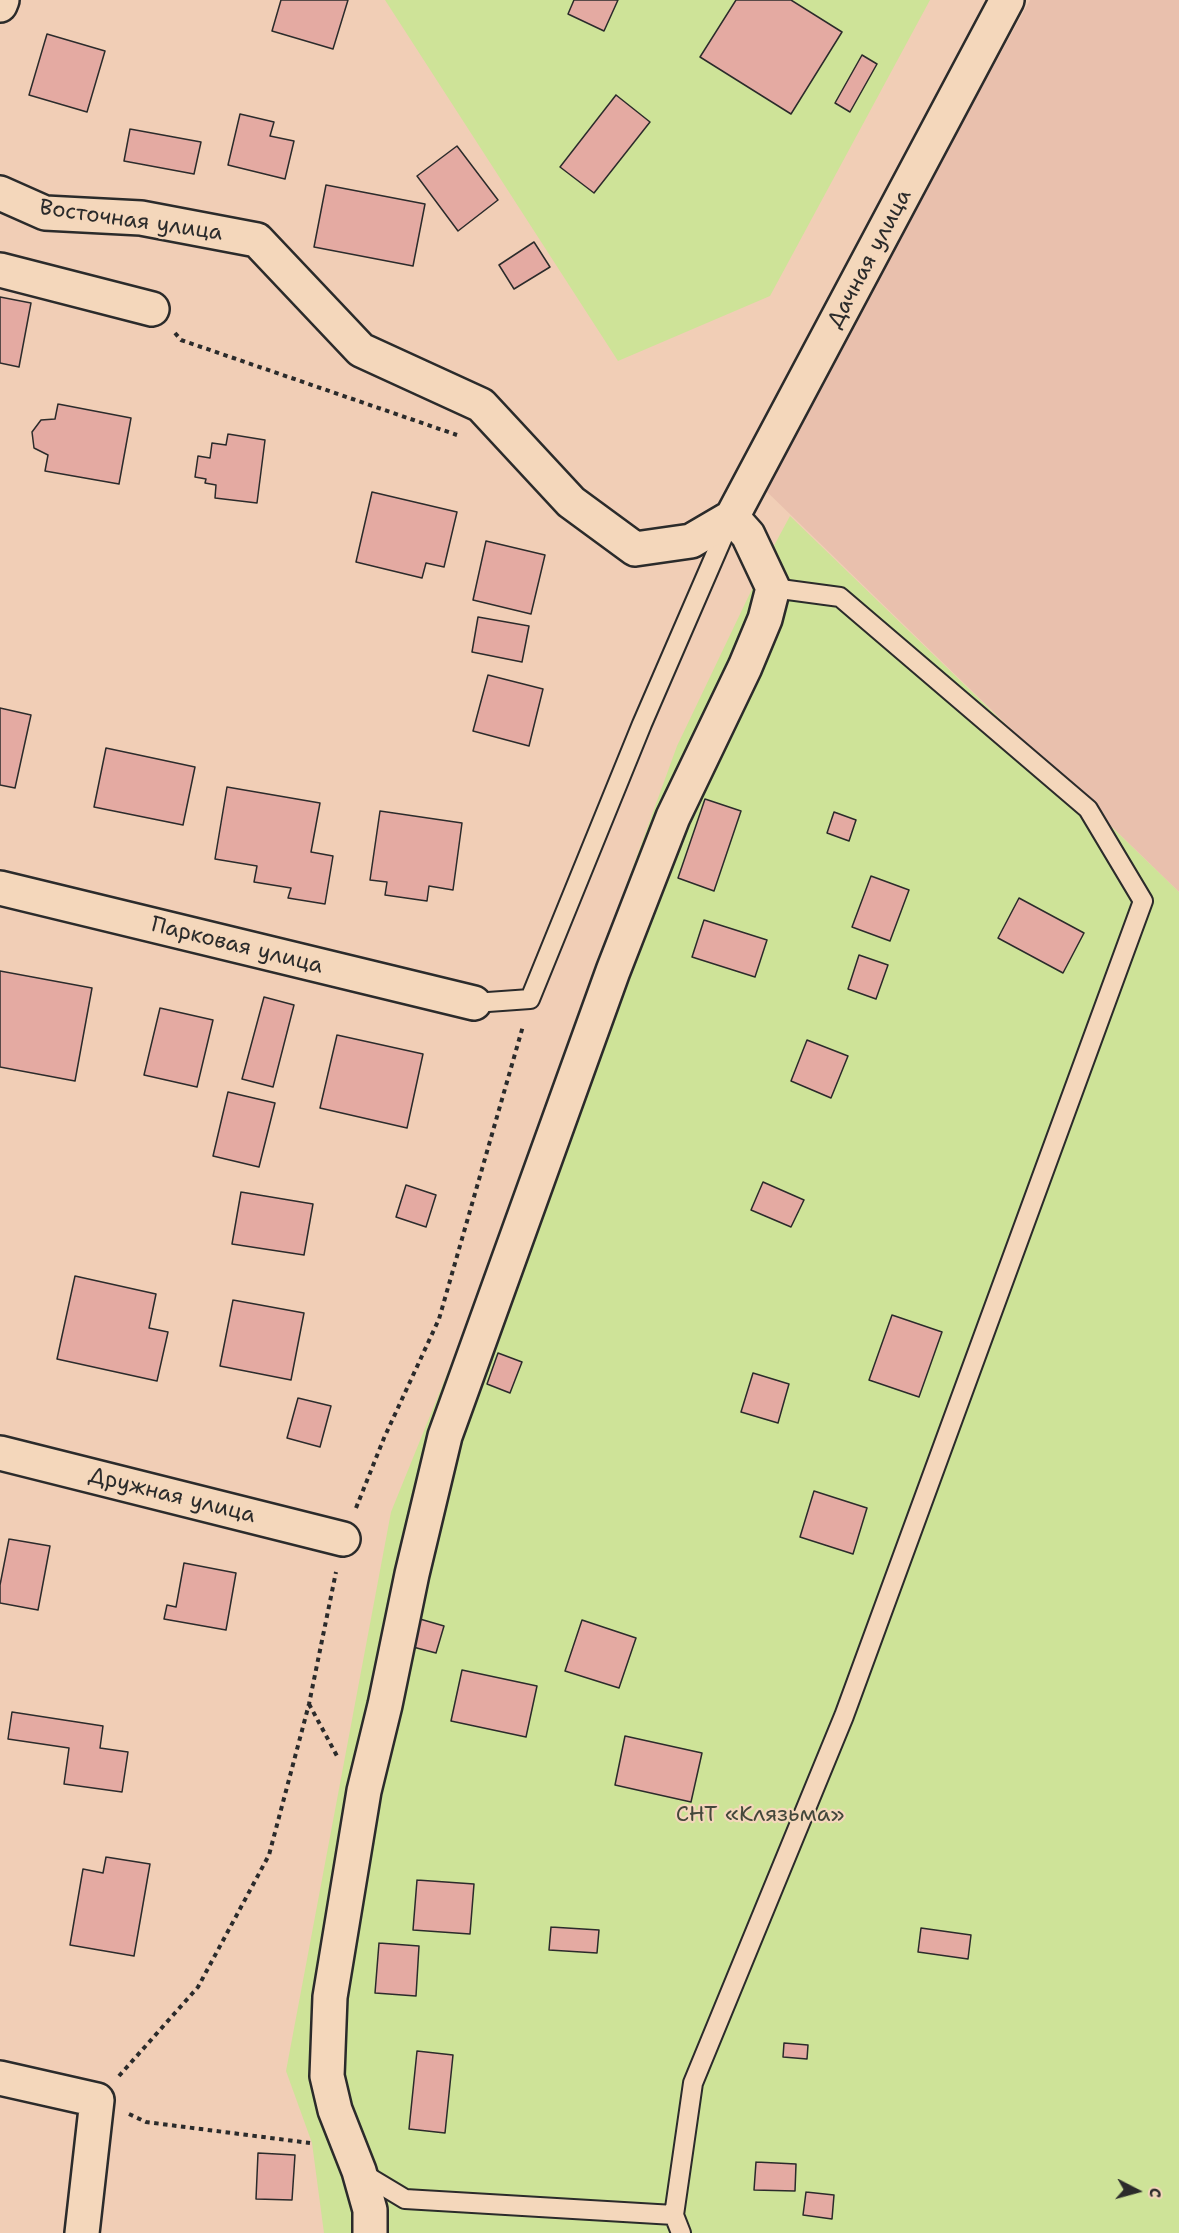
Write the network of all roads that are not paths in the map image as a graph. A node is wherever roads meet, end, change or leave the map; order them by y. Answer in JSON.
{"nodes":[{"id":1,"x":2,"y":0,"type":"edge"},
{"id":2,"x":1007,"y":0,"type":"edge"},
{"id":3,"x":0,"y":5,"type":"edge"},
{"id":4,"x":0,"y":194,"type":"edge"},
{"id":5,"x":0,"y":270,"type":"edge"},
{"id":6,"x":152,"y":309,"type":"road end"},
{"id":7,"x":732,"y":517,"type":"junction"},
{"id":8,"x":773,"y":588,"type":"junction"},
{"id":9,"x":0,"y":888,"type":"edge"},
{"id":10,"x":474,"y":1003,"type":"joint"},
{"id":11,"x":0,"y":1453,"type":"edge"},
{"id":12,"x":343,"y":1539,"type":"road end"},
{"id":13,"x":0,"y":2078,"type":"edge"},
{"id":14,"x":359,"y":2171,"type":"junction"},
{"id":15,"x":674,"y":2215,"type":"junction"},
{"id":16,"x":82,"y":2233,"type":"edge"},
{"id":17,"x":370,"y":2233,"type":"edge"},
{"id":18,"x":681,"y":2233,"type":"edge"}],
"edges":[{"from":1,"to":3,"type":"street"},
{"from":2,"to":7,"type":"street","name":"Дачная улица"},
{"from":4,"to":7,"type":"street","name":"Восточная улица"},
{"from":5,"to":6,"type":"street"},
{"from":7,"to":8,"type":"street"},
{"from":7,"to":10,"type":"lane"},
{"from":8,"to":14,"type":"street"},
{"from":8,"to":15,"type":"lane"},
{"from":9,"to":10,"type":"street","name":"Парковая улица"},
{"from":11,"to":12,"type":"street","name":"Дружная улица"},
{"from":13,"to":16,"type":"street"},
{"from":14,"to":15,"type":"lane"},
{"from":14,"to":17,"type":"street"},
{"from":15,"to":18,"type":"lane"}]}
